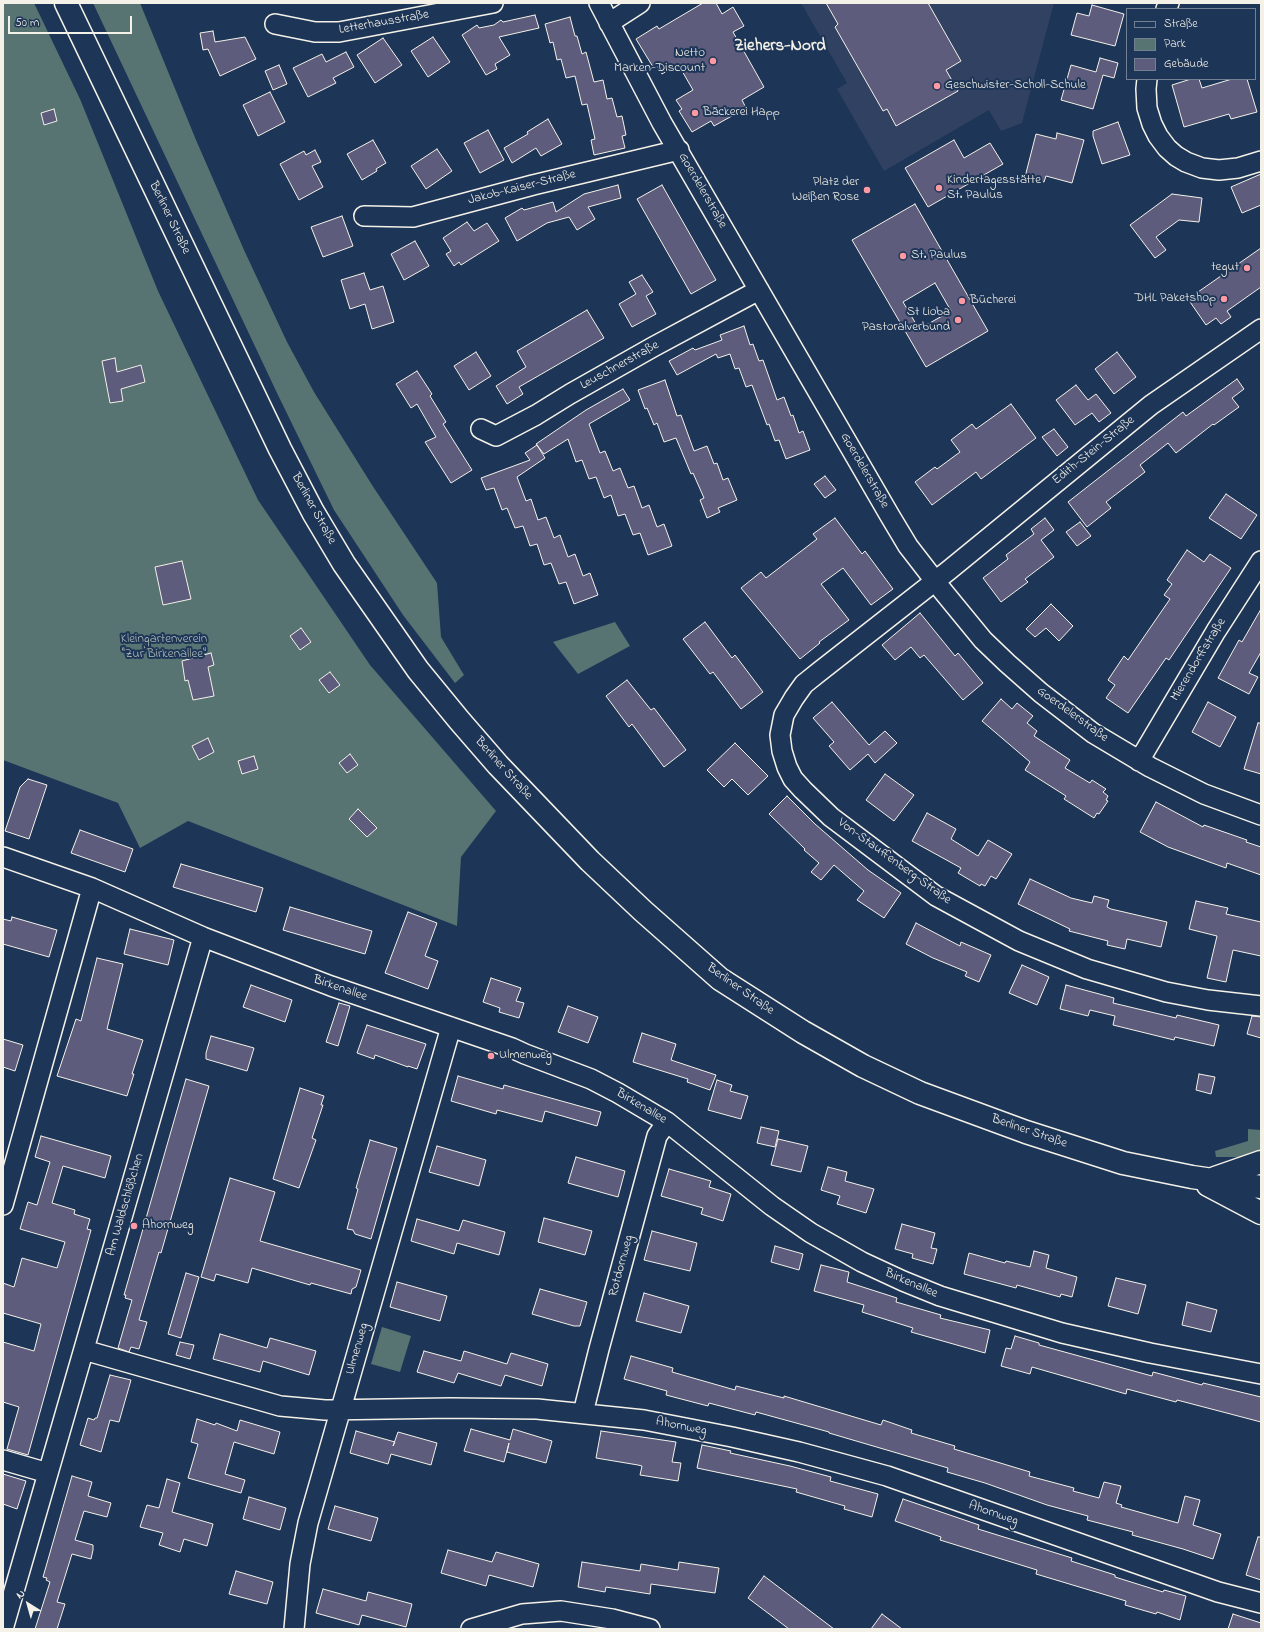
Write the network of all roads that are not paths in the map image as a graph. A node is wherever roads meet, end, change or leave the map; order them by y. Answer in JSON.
{"nodes":[{"id":1,"x":66,"y":3,"type":"edge"},
{"id":2,"x":492,"y":3,"type":"edge"},
{"id":3,"x":599,"y":3,"type":"edge"},
{"id":4,"x":640,"y":3,"type":"edge"},
{"id":5,"x":609,"y":23,"type":"junction"},
{"id":6,"x":275,"y":24,"type":"dead end"},
{"id":7,"x":1147,"y":80,"type":"edge"},
{"id":8,"x":678,"y":150,"type":"junction"},
{"id":9,"x":1261,"y":161,"type":"edge"},
{"id":10,"x":364,"y":216,"type":"dead end"},
{"id":11,"x":759,"y":290,"type":"junction"},
{"id":12,"x":1261,"y":329,"type":"edge"},
{"id":13,"x":481,"y":429,"type":"dead end"},
{"id":14,"x":1261,"y":561,"type":"edge"},
{"id":15,"x":934,"y":582,"type":"junction"},
{"id":16,"x":1139,"y":761,"type":"junction"},
{"id":17,"x":1261,"y":816,"type":"edge"},
{"id":18,"x":3,"y":857,"type":"edge"},
{"id":19,"x":92,"y":888,"type":"junction"},
{"id":20,"x":203,"y":937,"type":"junction"},
{"id":21,"x":1261,"y":1006,"type":"edge"},
{"id":22,"x":451,"y":1026,"type":"junction"},
{"id":23,"x":667,"y":1122,"type":"junction"},
{"id":24,"x":1261,"y":1162,"type":"edge"},
{"id":25,"x":1202,"y":1178,"type":"junction"},
{"id":26,"x":1261,"y":1187,"type":"edge"},
{"id":27,"x":3,"y":1205,"type":"edge"},
{"id":28,"x":1261,"y":1213,"type":"edge"},
{"id":29,"x":84,"y":1350,"type":"junction"},
{"id":30,"x":1261,"y":1374,"type":"edge"},
{"id":31,"x":340,"y":1410,"type":"junction"},
{"id":32,"x":583,"y":1413,"type":"junction"},
{"id":33,"x":3,"y":1460,"type":"edge"},
{"id":34,"x":48,"y":1473,"type":"junction"},
{"id":35,"x":1261,"y":1603,"type":"edge"},
{"id":36,"x":3,"y":1629,"type":"edge"},
{"id":37,"x":294,"y":1629,"type":"edge"},
{"id":38,"x":471,"y":1629,"type":"edge"},
{"id":39,"x":650,"y":1629,"type":"edge"}],
"edges":[{"from":1,"to":25,"type":"highway","name":"Berliner Straße"},
{"from":2,"to":6,"type":"street","name":"Letterhausstraße"},
{"from":3,"to":5,"type":"street","name":"Goerdelerstraße"},
{"from":4,"to":5,"type":"street"},
{"from":5,"to":8,"type":"street","name":"Goerdelerstraße"},
{"from":7,"to":9,"type":"street"},
{"from":8,"to":10,"type":"street","name":"Jakob-Kaiser-Straße"},
{"from":8,"to":11,"type":"street","name":"Goerdelerstraße"},
{"from":11,"to":13,"type":"street","name":"Leuschnerstraße"},
{"from":11,"to":15,"type":"street","name":"Goerdelerstraße"},
{"from":12,"to":15,"type":"street","name":"Edith-Stein-Straße"},
{"from":14,"to":16,"type":"street","name":"Mierendorffstraße"},
{"from":15,"to":16,"type":"street","name":"Goerdelerstraße"},
{"from":15,"to":21,"type":"street","name":"Von-Stauffenberg-Straße"},
{"from":16,"to":17,"type":"street","name":"Goerdelerstraße"},
{"from":18,"to":19,"type":"street","name":"Birkenallee"},
{"from":19,"to":20,"type":"street","name":"Birkenallee"},
{"from":19,"to":27,"type":"street"},
{"from":20,"to":22,"type":"street","name":"Birkenallee"},
{"from":20,"to":29,"type":"street","name":"Am Waldschlößchen"},
{"from":22,"to":23,"type":"street","name":"Birkenallee"},
{"from":22,"to":31,"type":"street","name":"Ulmenweg"},
{"from":23,"to":30,"type":"street","name":"Birkenallee"},
{"from":23,"to":32,"type":"street","name":"Rotdornweg"},
{"from":24,"to":25,"type":"highway"},
{"from":25,"to":26,"type":"highway","name":"Berliner Straße"},
{"from":25,"to":28,"type":"highway"},
{"from":29,"to":31,"type":"street","name":"Ahornweg"},
{"from":29,"to":34,"type":"street","name":"Am Waldschlößchen"},
{"from":31,"to":32,"type":"street","name":"Ahornweg"},
{"from":31,"to":37,"type":"street","name":"Ulmenweg"},
{"from":32,"to":35,"type":"street","name":"Ahornweg"},
{"from":33,"to":34,"type":"street"},
{"from":34,"to":36,"type":"street","name":"Am Waldschlößchen"},
{"from":38,"to":39,"type":"street"}]}
